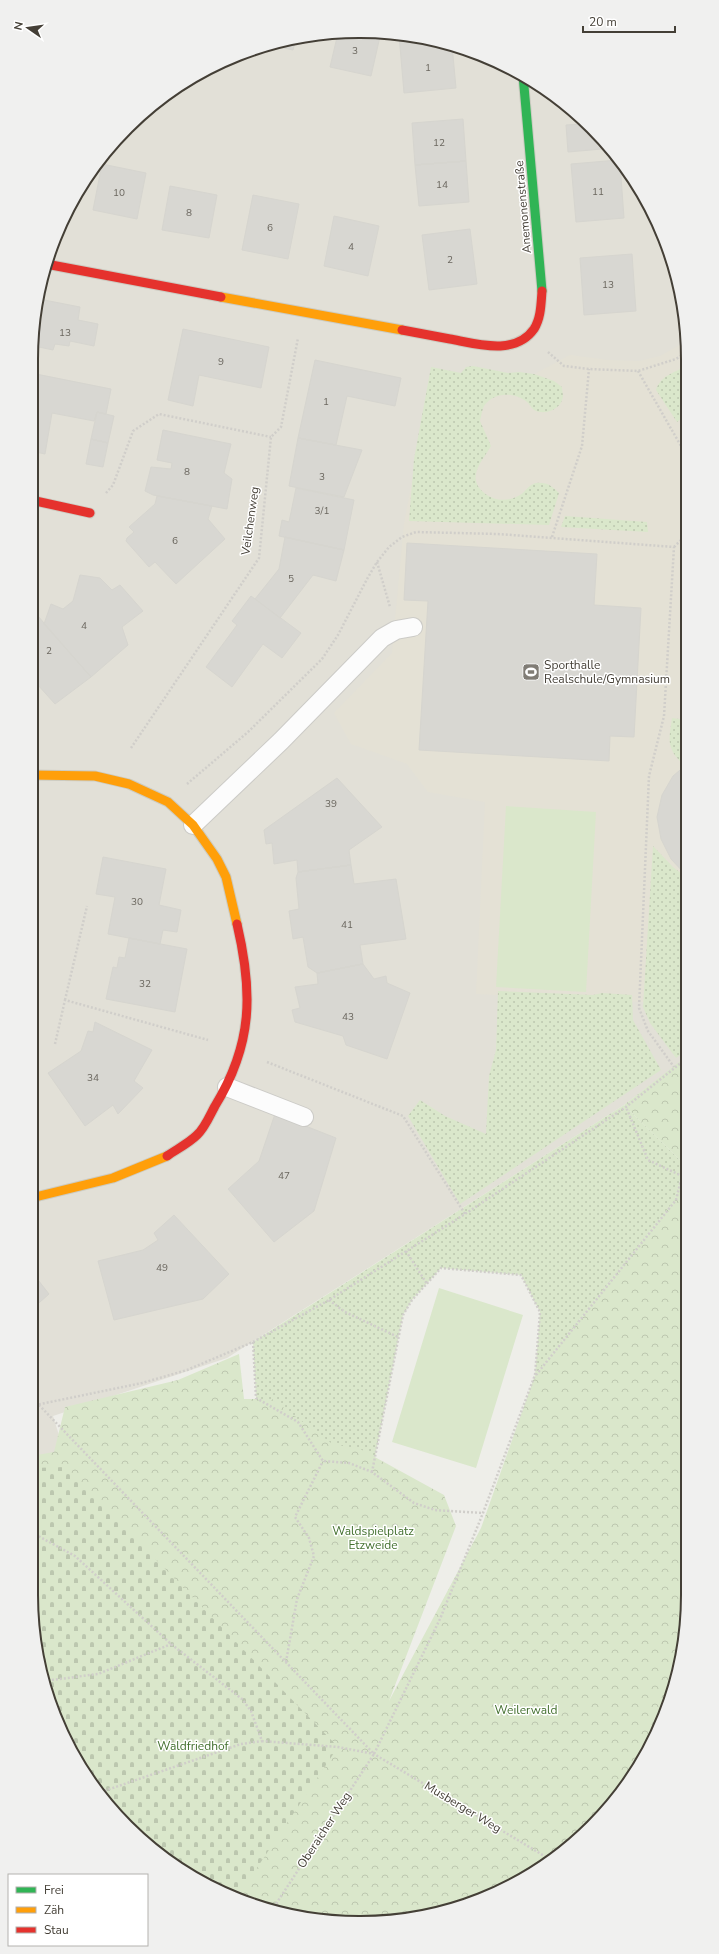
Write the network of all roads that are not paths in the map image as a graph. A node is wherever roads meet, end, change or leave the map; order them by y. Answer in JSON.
{"nodes":[{"id":1,"x":524,"y":83,"type":"edge"},
{"id":2,"x":52,"y":265,"type":"edge"},
{"id":3,"x":38,"y":502,"type":"edge"},
{"id":4,"x":90,"y":513,"type":"dead end"},
{"id":5,"x":404,"y":629,"type":"road end"},
{"id":6,"x":38,"y":775,"type":"edge"},
{"id":7,"x":193,"y":825,"type":"junction"},
{"id":8,"x":227,"y":1087,"type":"junction"},
{"id":9,"x":304,"y":1117,"type":"dead end"},
{"id":10,"x":38,"y":1196,"type":"edge"}],
"edges":[{"from":1,"to":2,"type":"street","name":"Anemonenstraße"},
{"from":3,"to":4,"type":"street"},
{"from":5,"to":7,"type":"lane"},
{"from":6,"to":7,"type":"street"},
{"from":7,"to":8,"type":"street"},
{"from":8,"to":9,"type":"lane"},
{"from":8,"to":10,"type":"street"}]}
